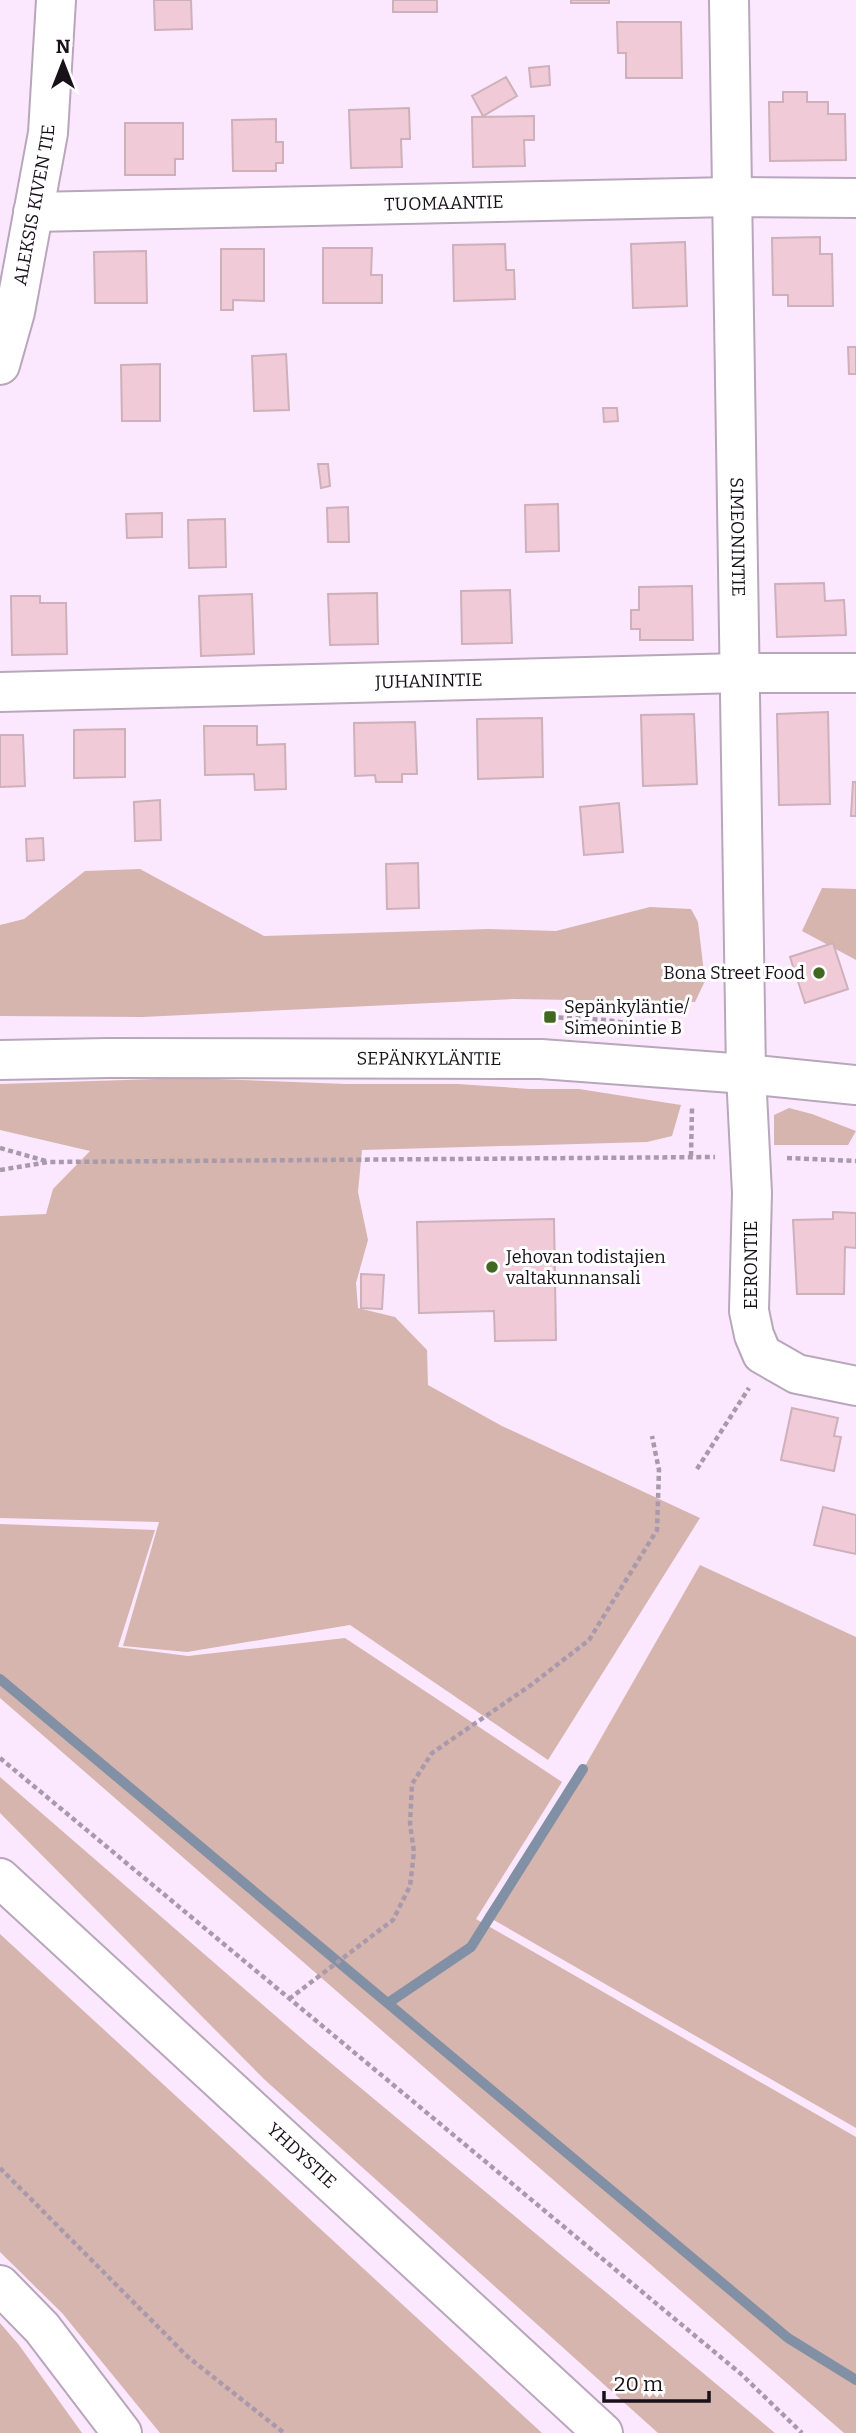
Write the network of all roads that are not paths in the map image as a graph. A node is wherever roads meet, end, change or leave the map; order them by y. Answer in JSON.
{"nodes":[{"id":1,"x":56,"y":0,"type":"edge"},
{"id":2,"x":729,"y":0,"type":"edge"},
{"id":3,"x":731,"y":197,"type":"junction"},
{"id":4,"x":856,"y":198,"type":"edge"},
{"id":5,"x":33,"y":212,"type":"junction"},
{"id":6,"x":0,"y":365,"type":"edge"},
{"id":7,"x":740,"y":673,"type":"junction"},
{"id":8,"x":856,"y":673,"type":"edge"},
{"id":9,"x":0,"y":692,"type":"edge"},
{"id":10,"x":0,"y":1060,"type":"edge"},
{"id":11,"x":746,"y":1074,"type":"junction"},
{"id":12,"x":856,"y":1085,"type":"edge"},
{"id":13,"x":856,"y":1386,"type":"edge"},
{"id":14,"x":0,"y":1878,"type":"edge"},
{"id":15,"x":0,"y":2285,"type":"edge"},
{"id":16,"x":122,"y":2433,"type":"edge"},
{"id":17,"x":603,"y":2433,"type":"edge"}],
"edges":[{"from":1,"to":5,"type":"main road","name":"ALEKSIS KIVEN TIE"},
{"from":2,"to":3,"type":"main road","name":"SIMEONINTIE"},
{"from":3,"to":4,"type":"main road","name":"TUOMAANTIE"},
{"from":3,"to":5,"type":"main road","name":"TUOMAANTIE"},
{"from":3,"to":7,"type":"main road","name":"SIMEONINTIE"},
{"from":5,"to":6,"type":"main road","name":"ALEKSIS KIVEN TIE"},
{"from":7,"to":8,"type":"main road","name":"JUHANINTIE"},
{"from":7,"to":9,"type":"main road","name":"JUHANINTIE"},
{"from":7,"to":11,"type":"main road","name":"SIMEONINTIE"},
{"from":10,"to":11,"type":"main road","name":"SEPÄNKYLÄNTIE"},
{"from":11,"to":12,"type":"main road","name":"SEPÄNKYLÄNTIE"},
{"from":11,"to":13,"type":"main road","name":"EERONTIE"},
{"from":14,"to":17,"type":"main road","name":"YHDYSTIE"},
{"from":15,"to":16,"type":"main road"}]}
